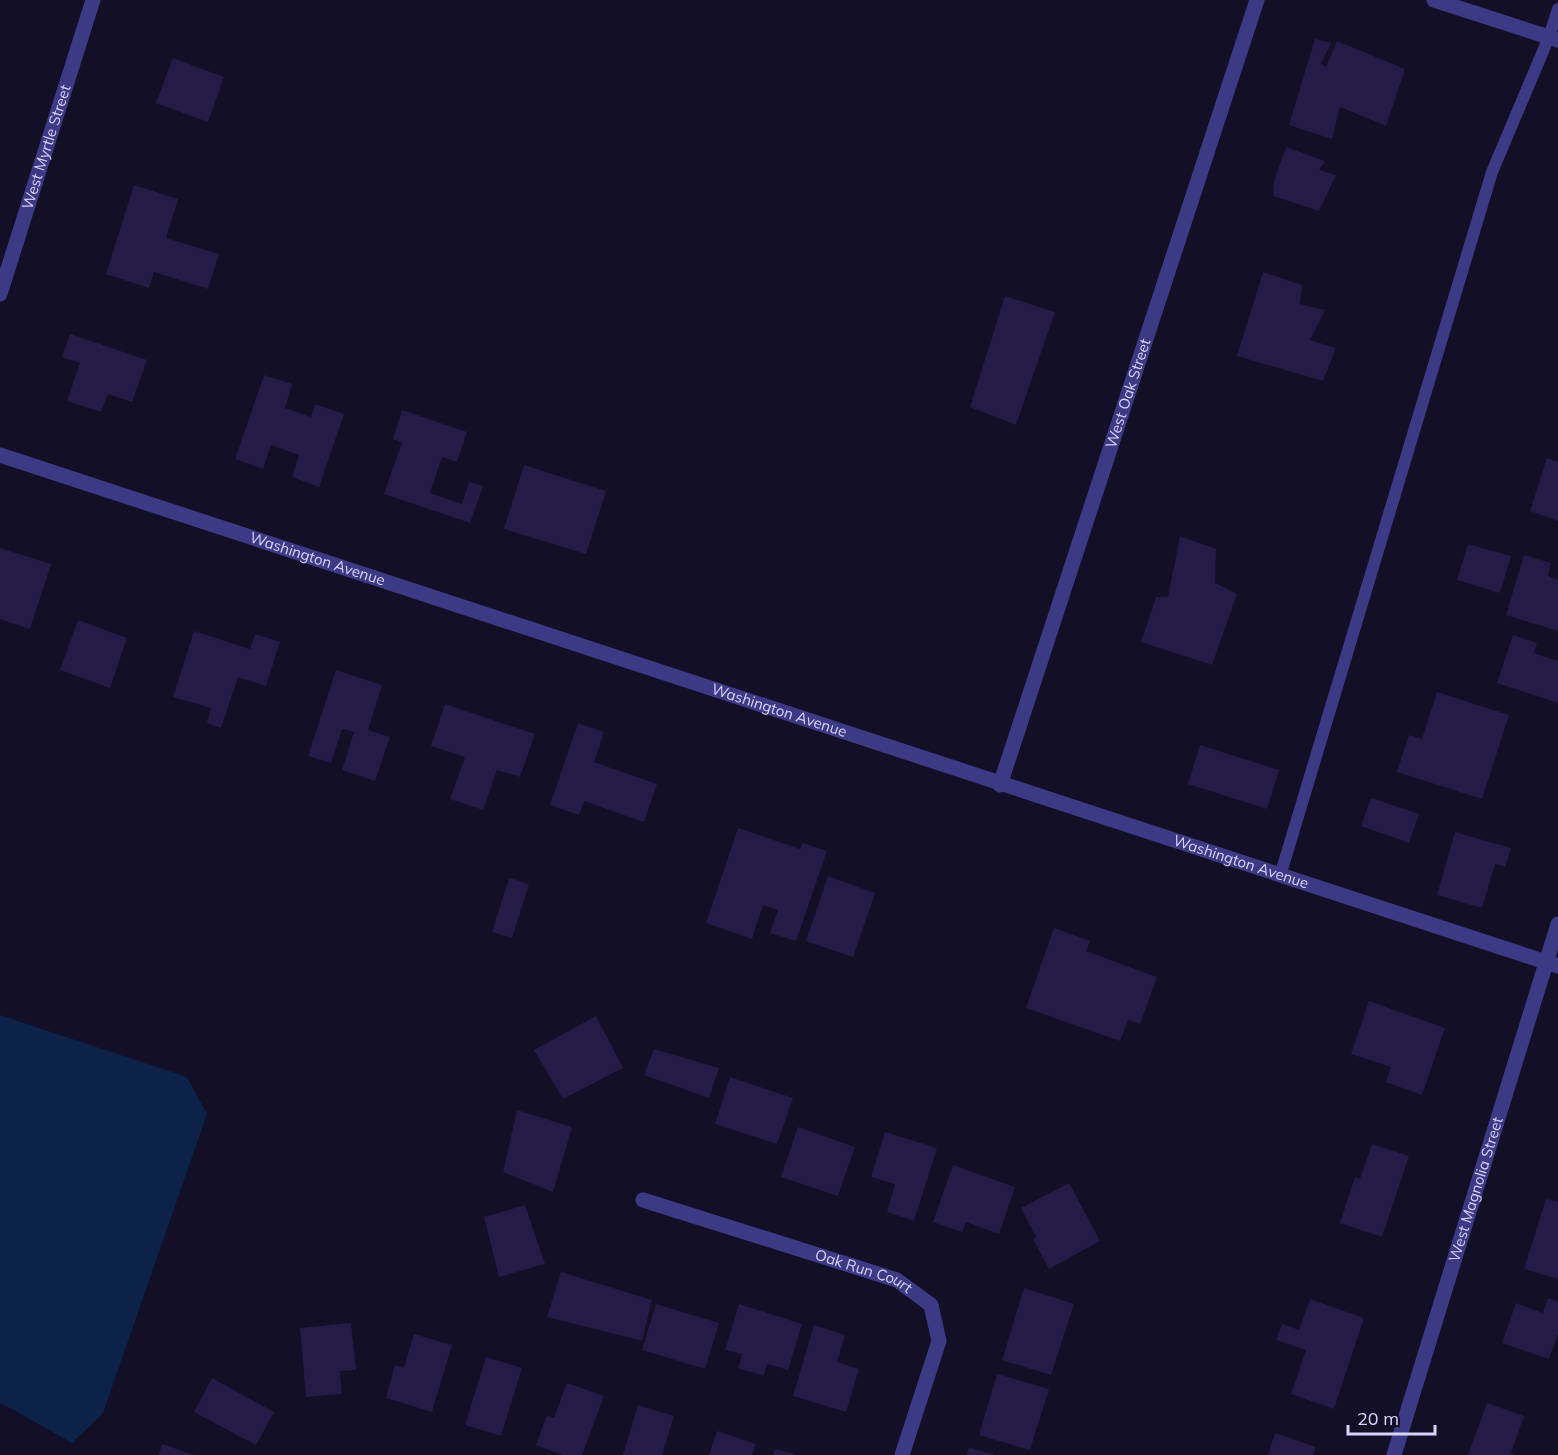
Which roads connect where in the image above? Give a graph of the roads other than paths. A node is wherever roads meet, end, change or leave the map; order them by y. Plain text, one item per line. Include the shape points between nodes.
1 (93, 0) edge
2 (1257, 0) edge
3 (1434, 0) edge
4 (1558, 9) edge
5 (1554, 38) edge
6 (0, 294) edge
7 (0, 455) edge
8 (1000, 785) junction
9 (1280, 876) junction
10 (1558, 924) edge
11 (1552, 964) edge
12 (643, 1200) dead end
13 (902, 1455) edge
14 (1394, 1455) edge

1 - 6 street, West Myrtle Street
2 - 8 street, West Oak Street
3 - 5 street
4 - 5 lane
5 - 9 lane via 1492,172
7 - 8 street, Washington Avenue
8 - 9 street, Washington Avenue
9 - 11 street, Washington Avenue
10 - 11 street, West Magnolia Street
11 - 14 street, West Magnolia Street
12 - 13 street, Oak Run Court via 897,1280 932,1305 939,1341

